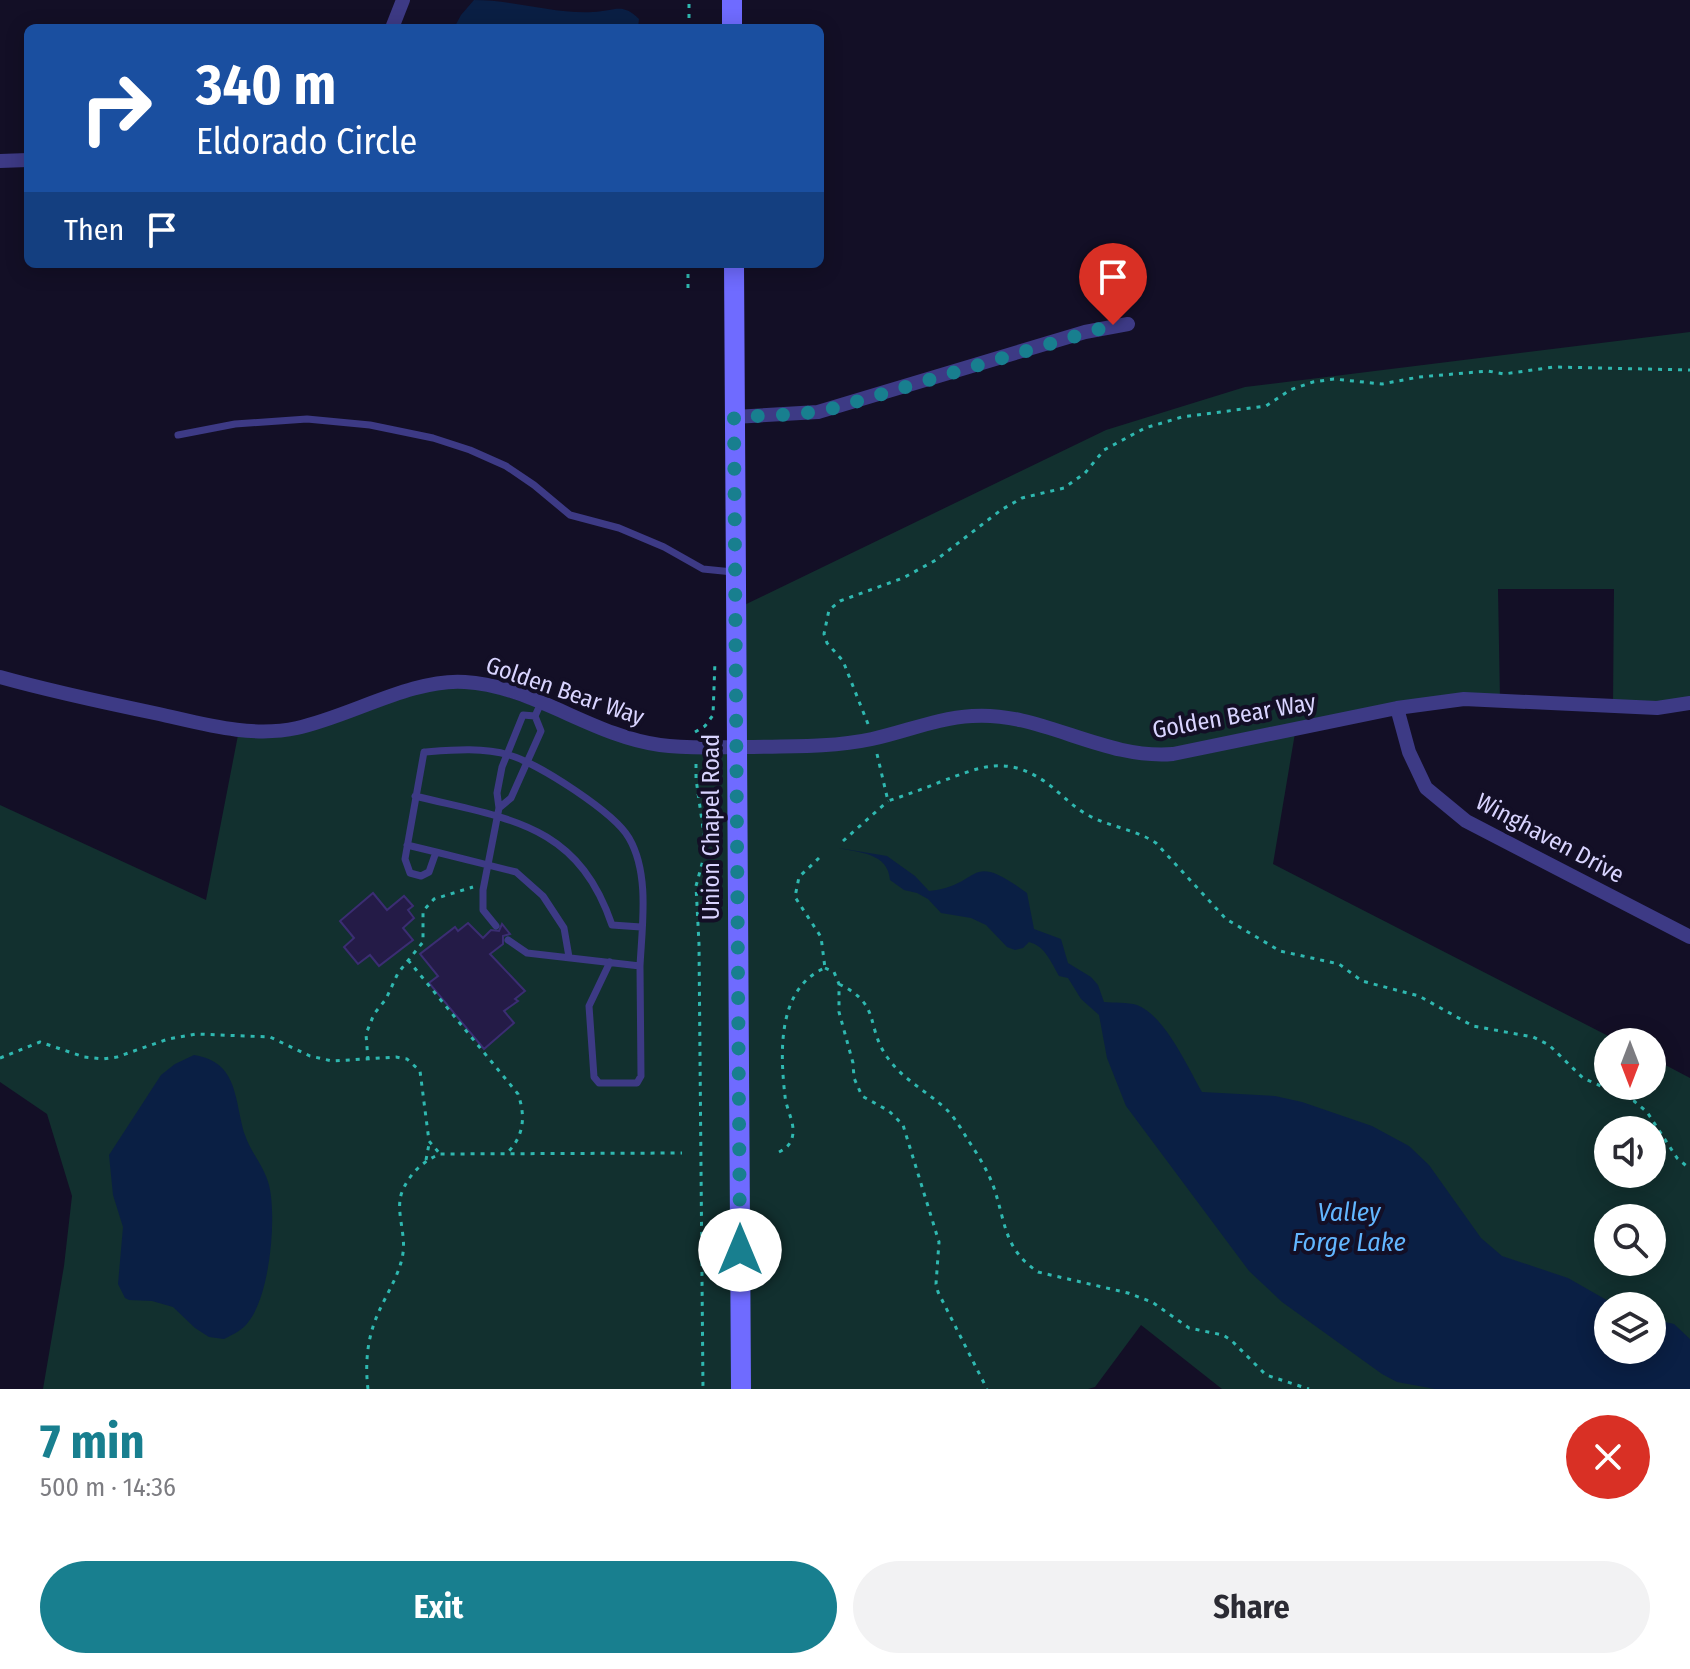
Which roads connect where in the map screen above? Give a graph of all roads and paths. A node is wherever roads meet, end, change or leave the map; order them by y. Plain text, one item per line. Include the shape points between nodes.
1 (403, 0) edge
2 (689, 0) edge
3 (732, 0) edge
4 (394, 24) edge
5 (689, 24) edge
6 (732, 24) edge
7 (24, 160) edge
8 (0, 161) edge
9 (688, 268) edge
10 (734, 268) edge
11 (688, 288) dead end
12 (1128, 324) dead end
13 (1690, 370) edge
14 (734, 417) junction
15 (178, 435) dead end
16 (736, 572) junction
17 (715, 661) dead end
18 (0, 677) edge
19 (1690, 703) edge
20 (1397, 708) junction
21 (538, 709) junction
22 (873, 739) junction
23 (695, 747) junction
24 (737, 747) junction
25 (507, 754) junction
26 (526, 761) junction
27 (415, 796) junction
28 (888, 801) junction
29 (498, 812) junction
30 (843, 841) dead end
31 (407, 845) junction
32 (436, 852) junction
33 (819, 858) dead end
34 (487, 863) junction
35 (476, 886) dead end
36 (496, 926) dead end
37 (641, 927) junction
38 (1690, 937) edge
39 (508, 940) dead end
40 (569, 957) junction
41 (408, 960) junction
42 (610, 962) junction
43 (640, 966) junction
44 (825, 968) junction
45 (839, 984) junction
46 (0, 1058) edge
47 (368, 1060) junction
48 (429, 1141) junction
49 (779, 1152) dead end
50 (682, 1153) dead end
51 (440, 1154) junction
52 (506, 1154) junction
53 (426, 1160) junction
54 (1690, 1169) edge
55 (368, 1389) edge
56 (703, 1389) edge
57 (741, 1389) edge
58 (987, 1389) edge
59 (1309, 1389) edge

1 - 4 street
2 - 5 path
3 - 6 main road
7 - 8 street
9 - 11 path
10 - 14 main road, Union Chapel Road
12 - 14 street via 1085,332 829,409
13 - 22 path via 1554,367 1382,384 1334,379 1290,390 1266,406 1182,417 1124,437 1064,488 1022,498 936,560 829,610 827,643 843,661
14 - 16 main road, Union Chapel Road
15 - 16 lane via 307,419 433,438 506,466 570,515 619,528 703,569
16 - 24 main road, Union Chapel Road
17 - 23 path via 713,715 695,730
18 - 21 street, Golden Bear Way via 256,732 299,728 442,682 489,685
19 - 20 street, Golden Bear Way via 1657,708 1464,699
20 - 22 street, Golden Bear Way via 1157,755 1029,723 973,715
20 - 38 street, Winghaven Drive via 1426,788 1466,821
21 - 23 street, Golden Bear Way via 629,739
21 - 25 lane via 523,715
21 - 26 lane via 541,731
22 - 24 street, Golden Bear Way
22 - 28 path
23 - 24 street, Golden Bear Way
23 - 56 path via 706,849 696,886
24 - 57 main road, Union Chapel Road
25 - 26 lane
25 - 27 lane via 424,752
25 - 29 lane
26 - 29 lane via 511,798
26 - 37 lane via 594,803 629,837 640,868
27 - 29 lane
27 - 31 lane
28 - 30 path
28 - 54 path via 990,765 1024,770 1075,808 1156,843 1226,919 1280,951 1339,964 1362,981 1419,996 1473,1026 1549,1045 1583,1078 1647,1112
29 - 34 lane
29 - 37 lane via 532,827 574,857 603,900 612,925
31 - 32 lane
31 - 32 lane via 410,873 421,876 429,872
32 - 34 lane
33 - 44 path via 799,877 795,897 821,937
34 - 36 lane via 483,910
34 - 40 lane via 516,872 543,896 564,928
35 - 41 path via 428,903 423,942
37 - 43 lane
39 - 40 lane via 527,953
40 - 42 lane
41 - 47 path via 366,1034
41 - 52 path via 518,1094 525,1119
42 - 43 lane
42 - 43 lane via 589,1006 594,1077 599,1083 637,1083 641,1076
44 - 45 path via 834,972
44 - 49 path via 803,983 785,1018 785,1098 793,1136
45 - 58 path via 839,1012 854,1078 862,1096 903,1125 939,1242 938,1292
45 - 59 path via 871,1010 879,1042 901,1074 956,1121 993,1184 1005,1232 1027,1265 1152,1302 1189,1328 1231,1340 1266,1375
46 - 47 path via 40,1042 103,1059 196,1034 270,1037 310,1056
47 - 48 path via 407,1059 420,1071
48 - 51 path
48 - 53 path
50 - 52 path
51 - 52 path
51 - 53 path
53 - 55 path via 400,1196 402,1259 369,1341

